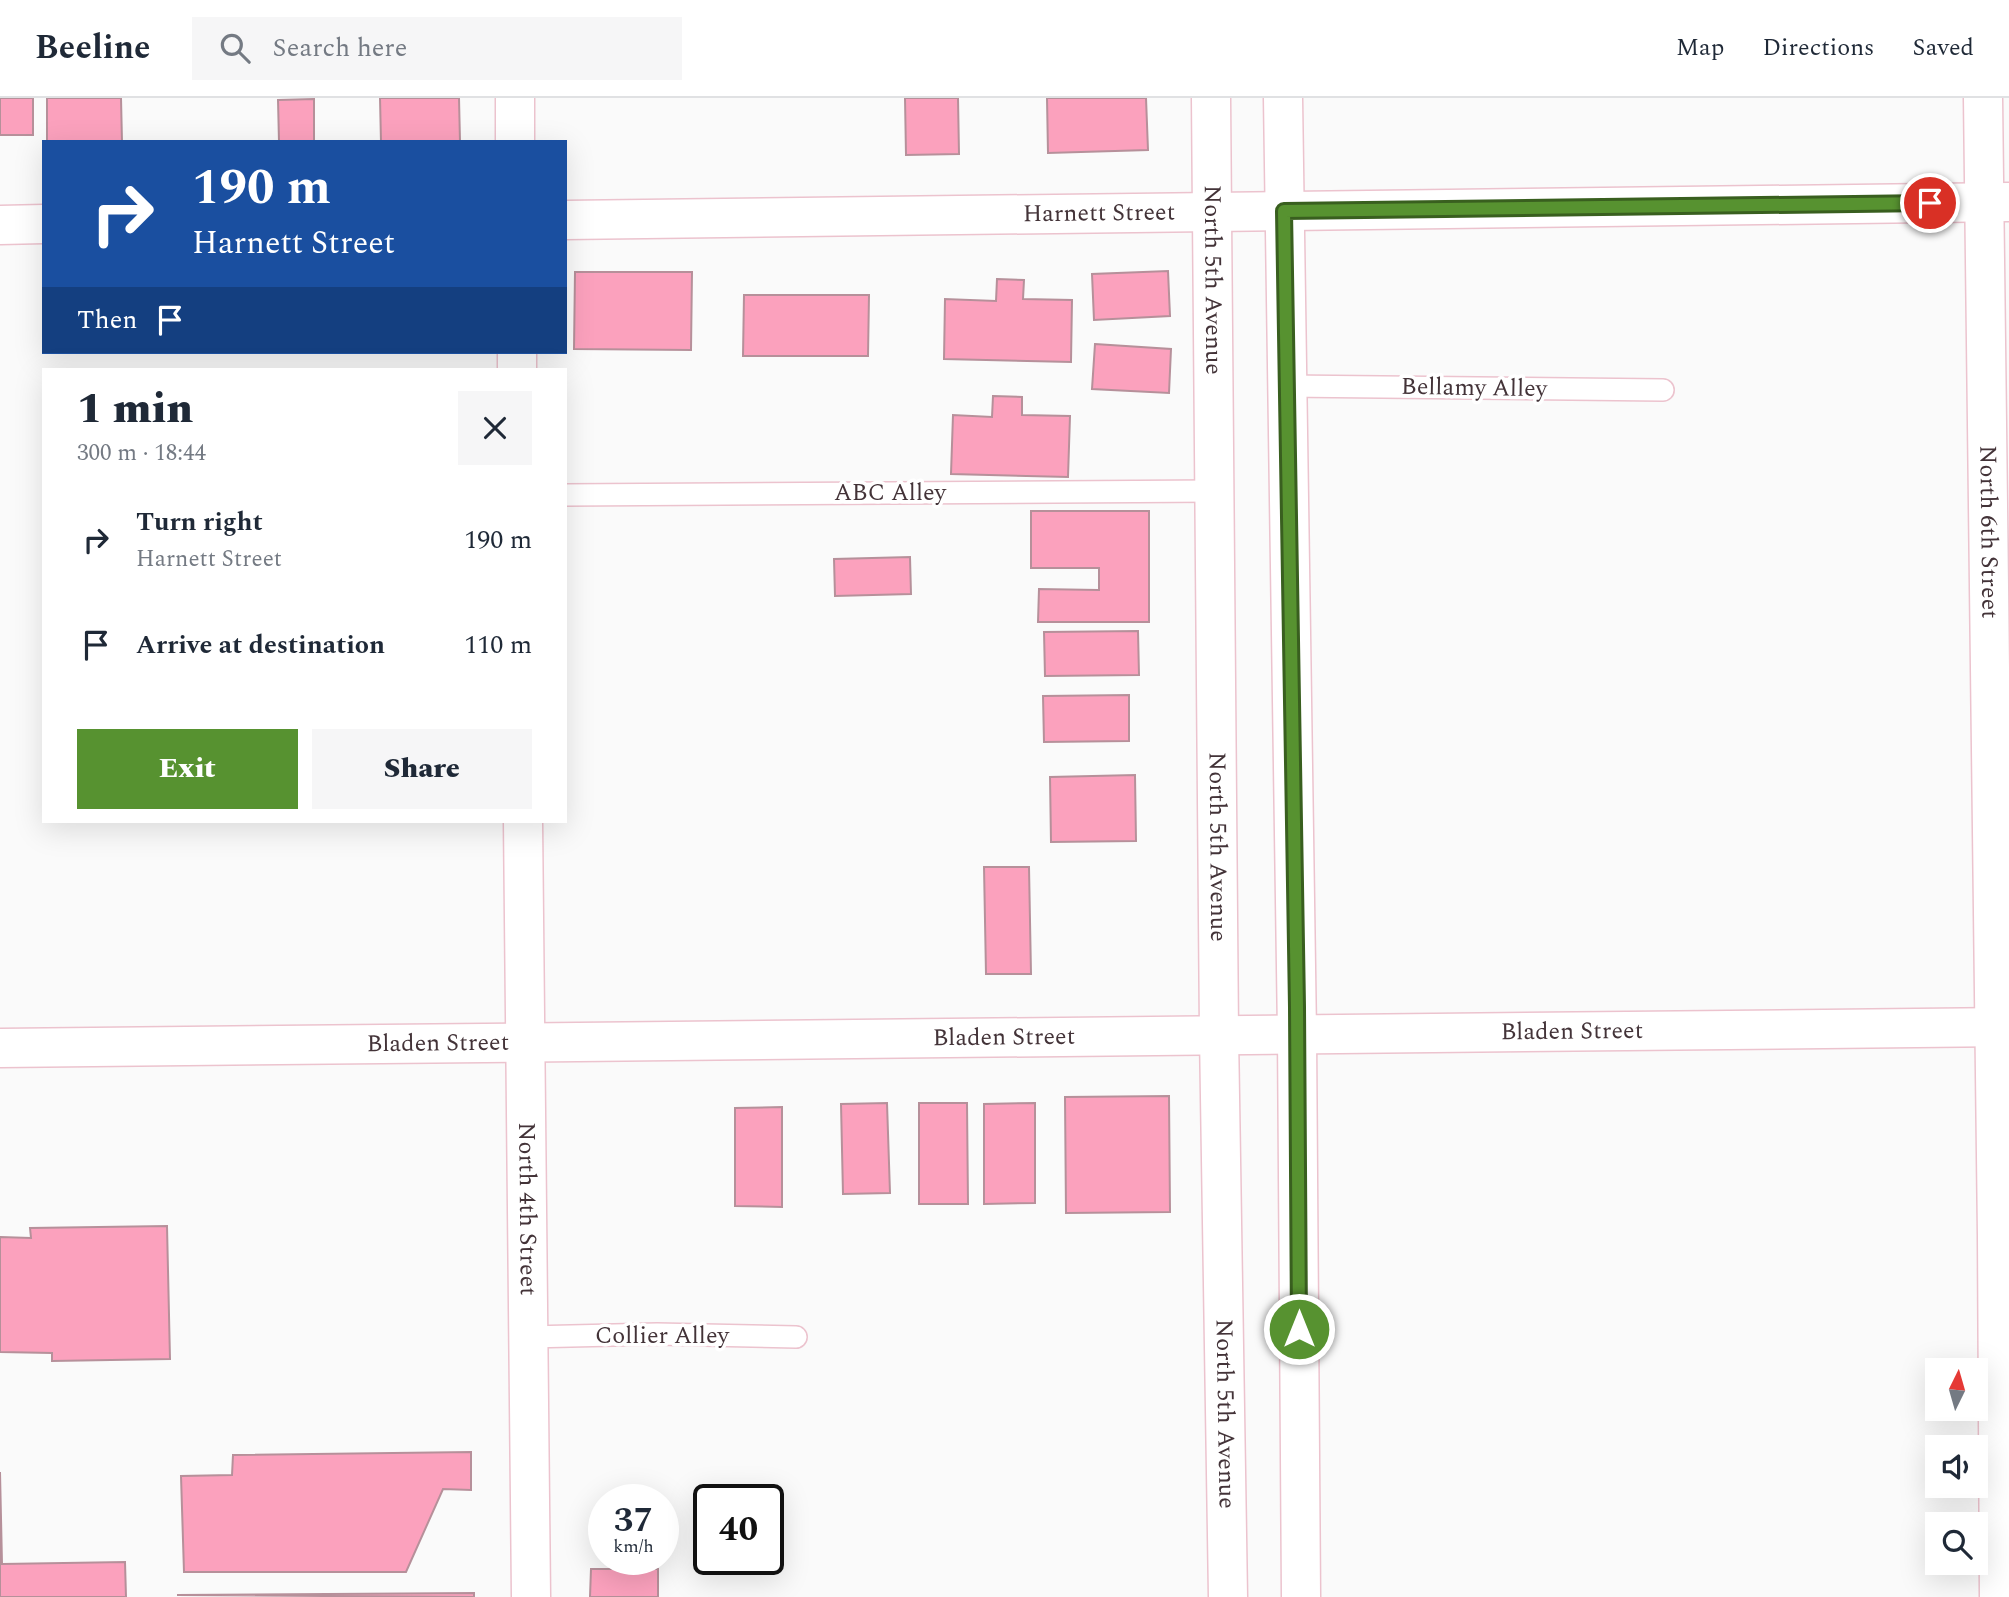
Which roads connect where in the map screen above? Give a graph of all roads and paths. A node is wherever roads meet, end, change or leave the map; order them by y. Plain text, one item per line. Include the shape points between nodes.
1 (515, 98) edge
2 (1212, 98) edge
3 (1283, 98) edge
4 (1983, 98) edge
5 (515, 140) edge
6 (1996, 202) edge
7 (1213, 211) junction
8 (1284, 211) junction
9 (567, 220) edge
10 (42, 224) edge
11 (0, 225) edge
12 (1286, 386) junction
13 (1663, 390) dead end
14 (1215, 491) junction
15 (567, 495) edge
16 (523, 823) edge
17 (2001, 1028) edge
18 (1219, 1034) junction
19 (1297, 1034) junction
20 (525, 1043) junction
21 (0, 1048) edge
22 (528, 1337) junction
23 (796, 1337) dead end
24 (531, 1597) edge
25 (1228, 1597) edge
26 (1301, 1597) edge
27 (1999, 1597) edge

1 - 5 street
2 - 7 street, North 5th Avenue
3 - 8 street
4 - 6 street, North 6th Street
6 - 8 street, Harnett Street
6 - 17 street, North 6th Street
7 - 8 street, Harnett Street
7 - 9 street, Harnett Street
7 - 14 street, North 5th Avenue
8 - 12 street
10 - 11 street
12 - 13 lane, Bellamy Alley
12 - 19 street
14 - 15 lane, ABC Alley
14 - 18 street, North 5th Avenue
16 - 20 street, North 4th Street
17 - 19 street, Bladen Street
17 - 27 street, North 6th Street
18 - 19 street, Bladen Street
18 - 20 street, Bladen Street
18 - 25 street, North 5th Avenue
19 - 26 street
20 - 21 street, Bladen Street
20 - 22 street, North 4th Street
22 - 23 lane, Collier Alley
22 - 24 street, North 4th Street

